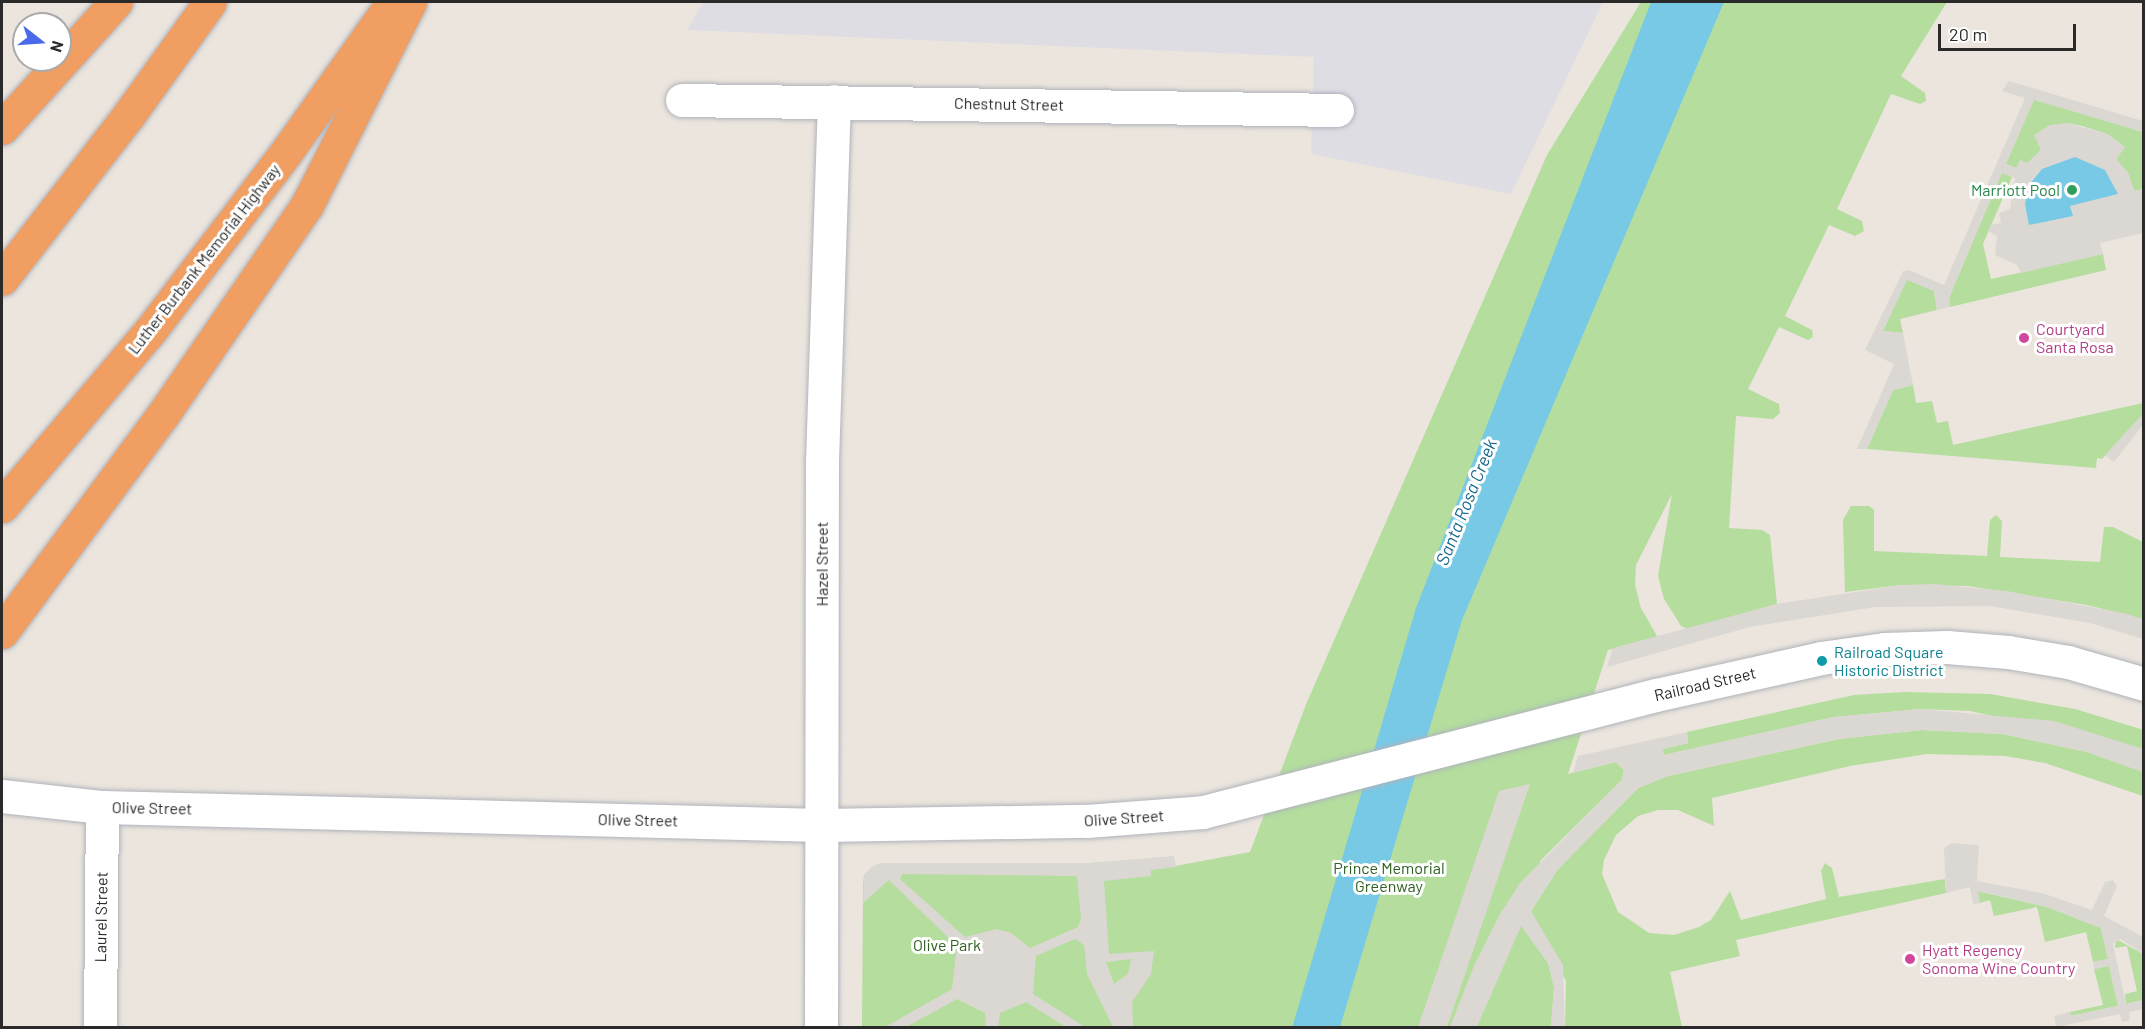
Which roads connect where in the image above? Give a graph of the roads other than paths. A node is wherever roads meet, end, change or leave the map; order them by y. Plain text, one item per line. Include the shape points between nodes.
1 (116, 2) edge
2 (210, 2) edge
3 (393, 2) edge
4 (410, 2) edge
5 (681, 100) dead end
6 (834, 101) junction
7 (1337, 110) dead end
8 (2, 128) edge
9 (2, 279) edge
10 (2, 506) edge
11 (2, 631) edge
12 (2144, 684) edge
13 (1273, 792) joint
14 (2, 796) edge
15 (102, 807) junction
16 (822, 825) junction
17 (100, 1028) edge
18 (821, 1028) edge

1 - 8 highway
2 - 9 highway
3 - 10 highway, Luther Burbank Memorial Highway via 287,151 157,322
4 - 11 highway via 307,205 162,416
5 - 6 street, Chestnut Street
6 - 7 street, Chestnut Street
6 - 16 street, Hazel Street via 822,461
12 - 13 street, Railroad Street via 2068,662 2008,652 1947,647 1884,649 1810,660
13 - 16 street, Olive Street via 1203,812 1087,821
14 - 15 street, Olive Street
15 - 16 street, Olive Street
15 - 17 street, Laurel Street
16 - 18 street, Hazel Street

